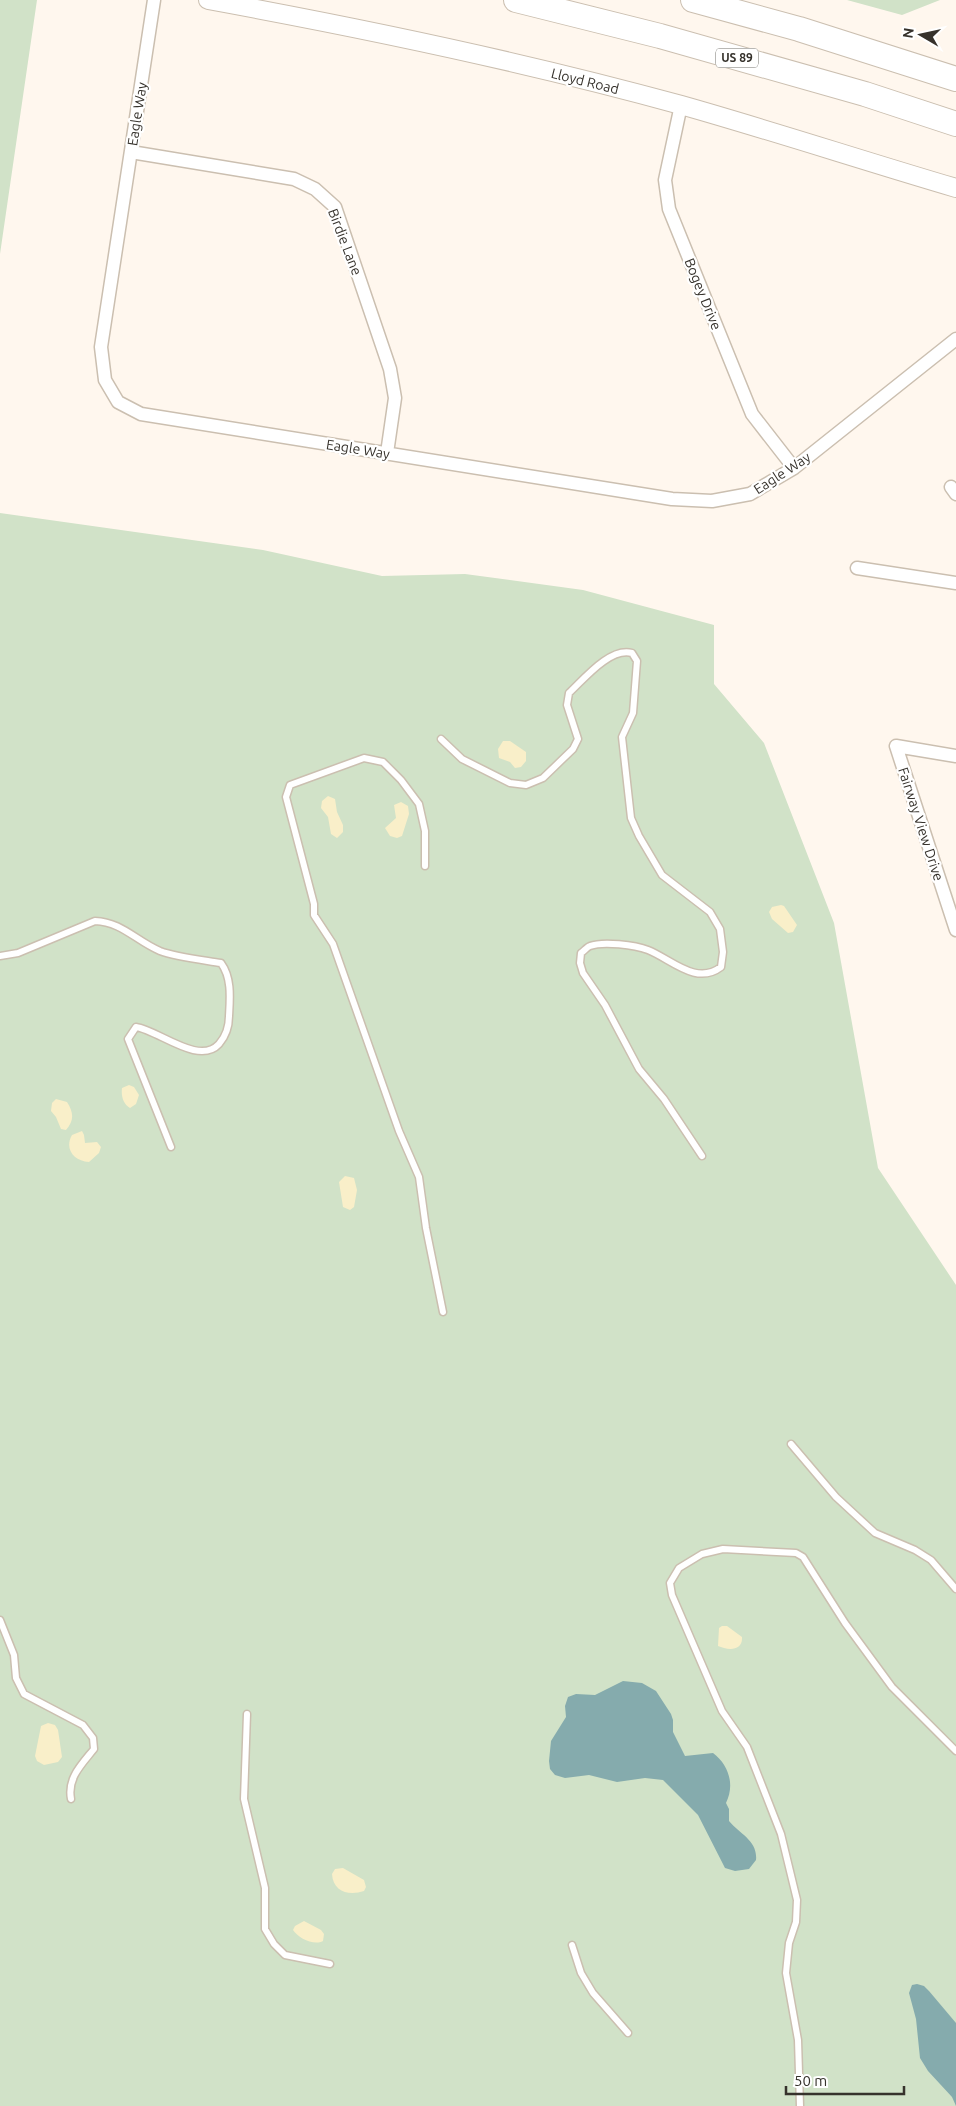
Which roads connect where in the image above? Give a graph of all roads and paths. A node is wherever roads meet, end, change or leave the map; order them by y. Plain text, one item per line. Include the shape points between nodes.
1 (154, 0) edge
2 (208, 0) edge
3 (516, 0) edge
4 (693, 0) edge
5 (956, 79) edge
6 (681, 105) junction
7 (956, 124) edge
8 (131, 152) junction
9 (956, 188) edge
10 (956, 339) edge
11 (387, 453) junction
12 (794, 468) junction
13 (857, 568) dead end
14 (956, 583) edge
15 (442, 739) dead end
16 (956, 756) edge
17 (424, 866) dead end
18 (956, 930) edge
19 (0, 956) edge
20 (171, 1147) dead end
21 (702, 1156) dead end
22 (443, 1312) dead end
23 (791, 1444) dead end
24 (956, 1589) edge
25 (0, 1620) edge
26 (247, 1714) dead end
27 (956, 1751) edge
28 (71, 1799) dead end
29 (572, 1945) dead end
30 (330, 1964) dead end
31 (628, 2033) dead end
32 (800, 2106) edge

1 - 8 street, Eagle Way
2 - 6 street, Lloyd Road via 470,52
3 - 7 highway, US 89 via 678,41 865,94
4 - 5 highway via 799,29
6 - 9 street, Lloyd Road
6 - 12 street, Bogey Drive via 664,180 669,210 752,414
8 - 11 street, Birdie Lane via 294,179 315,189 335,208 390,369 395,398
8 - 11 street, Eagle Way via 101,347 104,380 118,402 141,414
10 - 12 street, Eagle Way
11 - 12 street, Eagle Way via 672,499 712,501 750,494
13 - 14 street
15 - 21 lane via 462,759 510,783 526,785 542,778 573,749 578,739 567,706 569,693 611,656 624,651 632,653 637,661 633,714 622,737 631,818 662,875 710,912 720,929 721,967 713,973 698,975 648,950 612,944 590,946 581,953 580,963 639,1069 664,1099
16 - 18 street, Fairway View Drive via 896,746
17 - 22 lane via 425,832 419,804 383,762 364,758 290,785 286,797 314,904 314,915 333,944 399,1131 419,1177
19 - 20 lane via 18,953 94,921 106,921 160,951 221,963 227,972 229,1020 225,1037 216,1047 208,1051 182,1047 155,1032 136,1027 128,1039
23 - 24 lane via 836,1497 874,1533 932,1560
25 - 28 lane via 14,1655 16,1678 24,1694 83,1725 93,1738 94,1748 73,1777 69,1789
26 - 30 lane via 244,1799 265,1888 265,1929 285,1955
27 - 32 lane via 892,1687 845,1623 803,1557 796,1553 723,1549 702,1554 679,1568 670,1582 672,1595 722,1711 747,1747 781,1834 796,1900 796,1922 789,1943 786,1973 798,2040
29 - 31 lane via 581,1972 593,1993

